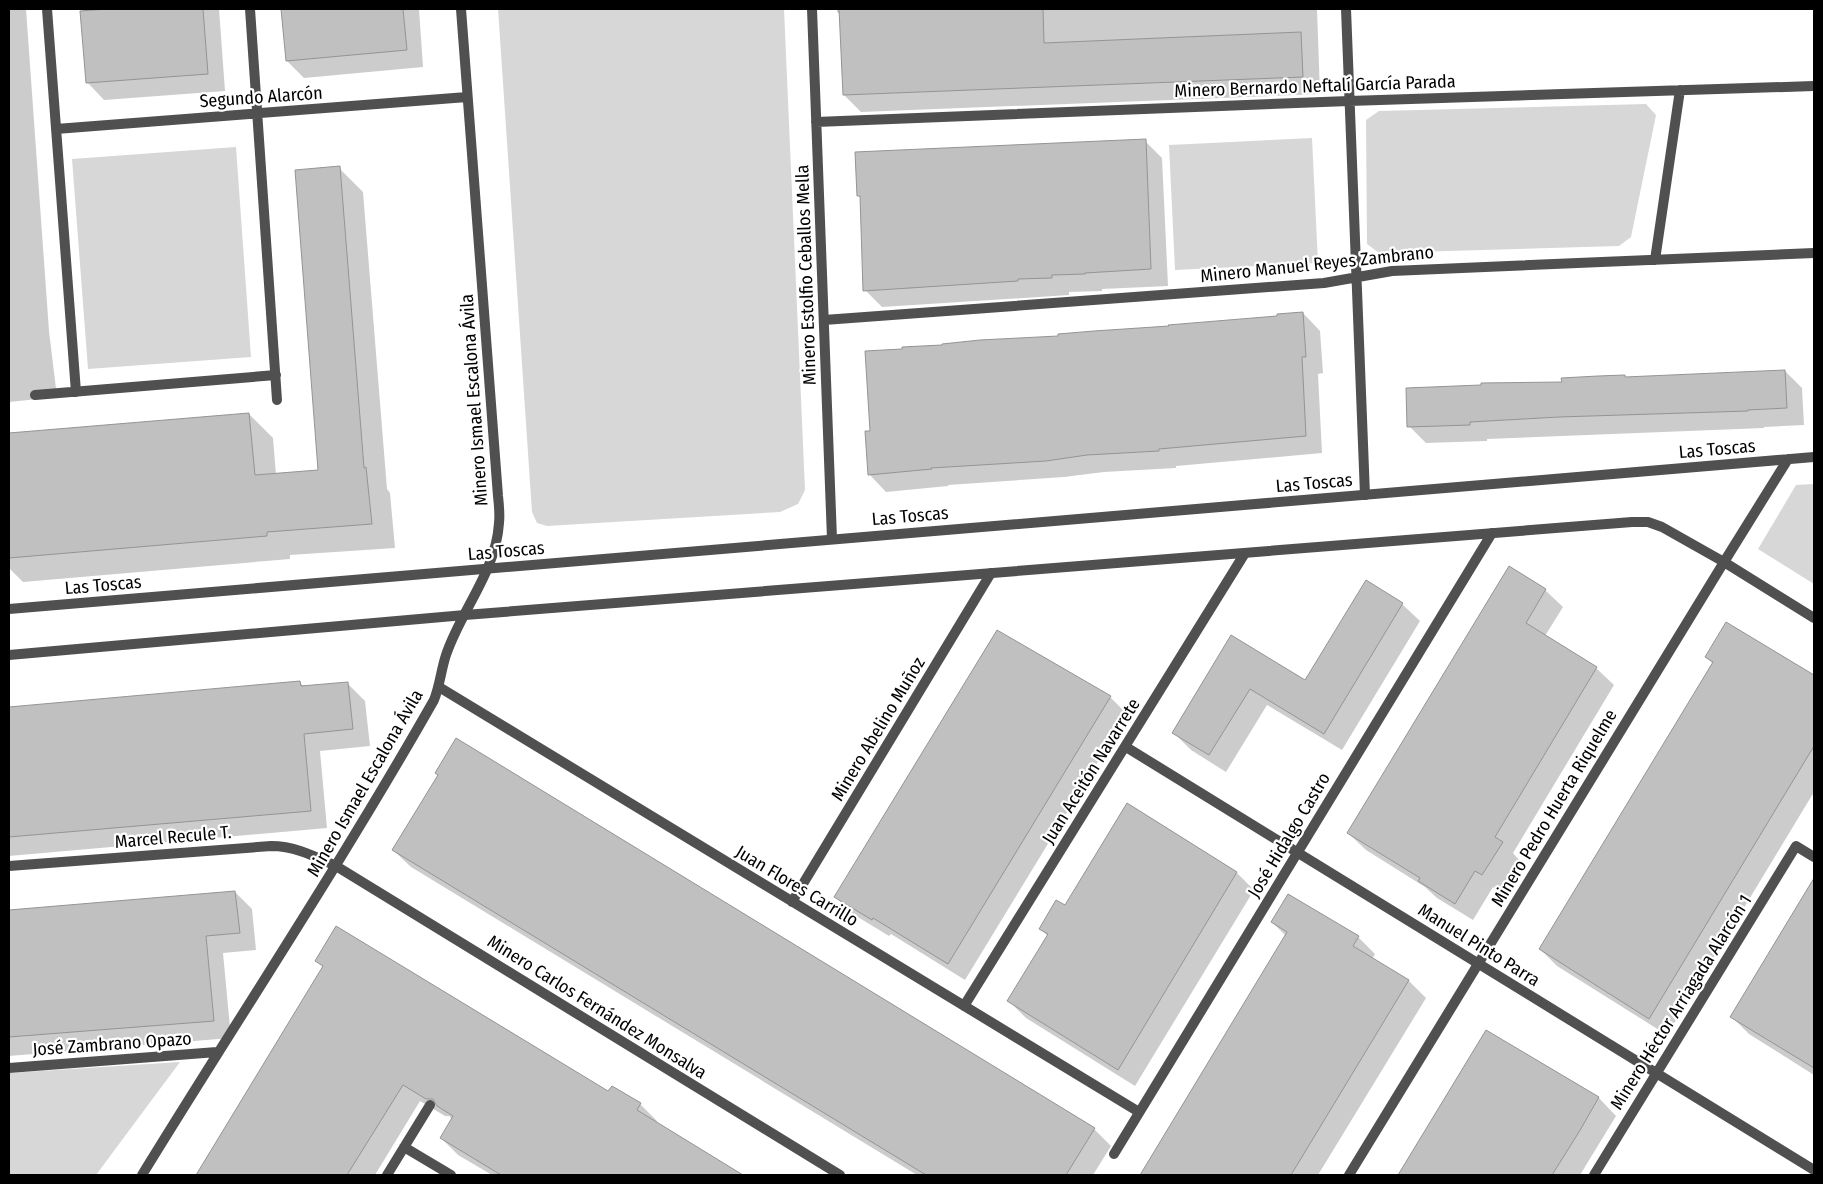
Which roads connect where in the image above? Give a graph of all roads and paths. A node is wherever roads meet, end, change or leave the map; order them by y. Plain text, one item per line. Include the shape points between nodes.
1 (47, 9) edge
2 (250, 9) edge
3 (461, 9) edge
4 (812, 9) edge
5 (1346, 9) edge
6 (1814, 86) edge
7 (1680, 90) junction
8 (468, 96) junction
9 (1349, 101) junction
10 (257, 113) junction
11 (816, 122) junction
12 (56, 129) junction
13 (1814, 253) edge
14 (1654, 260) junction
15 (1357, 277) junction
16 (824, 320) junction
17 (276, 375) junction
18 (76, 392) junction
19 (36, 395) dead end
20 (277, 400) dead end
21 (1814, 457) edge
22 (1788, 459) junction
23 (1365, 494) junction
24 (1492, 533) junction
25 (832, 539) junction
26 (1246, 553) junction
27 (1724, 562) junction
28 (488, 569) junction
29 (990, 573) junction
30 (9, 609) edge
31 (465, 616) junction
32 (1814, 618) edge
33 (9, 655) edge
34 (439, 687) junction
35 (1126, 747) junction
36 (1298, 853) junction
37 (1814, 857) edge
38 (9, 866) edge
39 (336, 866) junction
40 (792, 902) junction
41 (1478, 964) junction
42 (964, 1006) junction
43 (217, 1052) junction
44 (9, 1068) edge
45 (1656, 1074) junction
46 (430, 1105) dead end
47 (1139, 1112) junction
48 (404, 1147) junction
49 (1114, 1154) dead end
50 (1814, 1170) edge
51 (142, 1175) edge
52 (387, 1175) edge
53 (451, 1175) edge
54 (840, 1175) edge
55 (1349, 1175) edge
56 (1594, 1175) edge

1 - 12 street
2 - 10 street
3 - 8 street, Minero Ismael Escalona Ávila
4 - 11 street, Minero Estolfio Ceballos Mella
5 - 9 street
6 - 7 street, Minero Bernardo Neftalí García Parada
7 - 9 street, Minero Bernardo Neftalí García Parada
7 - 14 street
8 - 10 street, Segundo Alarcón
8 - 28 street, Minero Ismael Escalona Ávila via 500,523
9 - 11 street, Minero Bernardo Neftalí García Parada
9 - 15 street
10 - 12 street, Segundo Alarcón
10 - 17 street
11 - 16 street, Minero Estolfio Ceballos Mella
12 - 18 street
13 - 14 street, Minero Manuel Reyes Zambrano
14 - 15 street, Minero Manuel Reyes Zambrano via 1392,271
15 - 16 street, Minero Manuel Reyes Zambrano via 1324,283
15 - 23 street
16 - 25 street, Minero Estolfio Ceballos Mella
17 - 18 street
17 - 20 street
18 - 19 street
21 - 22 street, Las Toscas
22 - 23 street, Las Toscas
22 - 27 street, Minero Pedro Huerta Riquelme
23 - 25 street, Las Toscas
24 - 26 street
24 - 27 street via 1648,522
24 - 36 street, José Hidalgo Castro
25 - 28 street, Las Toscas
26 - 29 street
26 - 35 street, Juan Aceitón Navarrete
27 - 32 street
27 - 41 street, Minero Pedro Huerta Riquelme
28 - 30 street, Las Toscas
28 - 31 street, Minero Ismael Escalona Ávila
29 - 31 street
29 - 40 street, Minero Abelino Muñoz
31 - 33 street
31 - 34 street, Minero Ismael Escalona Ávila via 446,655
34 - 39 street, Minero Ismael Escalona Ávila
34 - 40 street, Juan Flores Carrillo
35 - 36 street, Manuel Pinto Parra
35 - 42 street, Juan Aceitón Navarrete
36 - 41 street, Manuel Pinto Parra
36 - 47 street, José Hidalgo Castro
37 - 45 street, Minero Héctor Arriagada Alarcón 1 via 1796,846
38 - 39 street, Marcel Recule T. via 285,846
39 - 43 street, Minero Ismael Escalona Ávila
39 - 54 street, Minero Carlos Fernández Monsalva
40 - 42 street, Juan Flores Carrillo
41 - 45 street, Manuel Pinto Parra
41 - 55 street, Minero Pedro Huerta Riquelme
42 - 47 street, Juan Flores Carrillo
43 - 44 street, José Zambrano Opazo
43 - 51 street, Minero Ismael Escalona Ávila
45 - 50 street, Manuel Pinto Parra
45 - 56 street, Minero Héctor Arriagada Alarcón 1
46 - 48 street
47 - 49 street, José Hidalgo Castro
48 - 52 street
48 - 53 street

